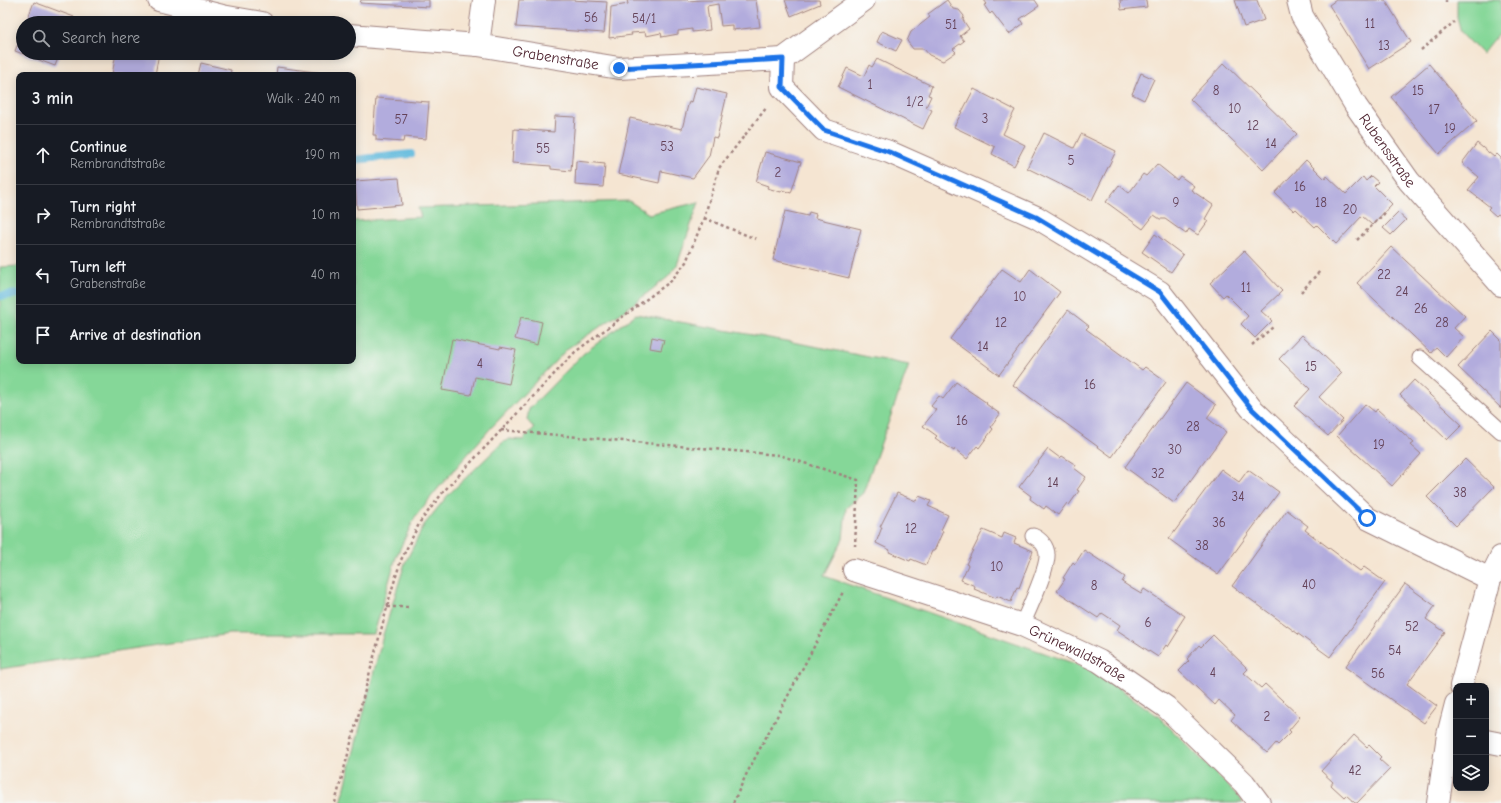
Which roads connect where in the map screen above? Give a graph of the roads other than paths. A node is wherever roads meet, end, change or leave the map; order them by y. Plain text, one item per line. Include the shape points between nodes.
1 (159, 0) edge
2 (484, 0) edge
3 (864, 0) edge
4 (1298, 0) edge
5 (222, 16) edge
6 (356, 36) edge
7 (478, 45) junction
8 (783, 59) junction
9 (1501, 285) edge
10 (1420, 358) dead end
11 (1501, 431) edge
12 (1033, 536) dead end
13 (1501, 556) edge
14 (854, 570) road end
15 (1490, 579) junction
16 (1022, 625) junction
17 (1462, 683) edge
18 (1454, 719) edge
19 (1452, 736) edge
20 (1489, 742) edge
21 (1501, 744) edge
22 (1259, 803) edge
23 (1438, 803) edge

1 - 5 street
2 - 7 street
3 - 8 street
4 - 9 street, Rubensstraße via 1302,16 1356,106 1409,181
6 - 7 street, Grabenstraße
7 - 8 street, Grabenstraße via 619,68
8 - 15 street via 782,87 824,130 889,152 1036,217 1160,292 1251,408 1367,518
10 - 11 lane
12 - 16 lane via 1039,539 1048,555
13 - 15 street
14 - 16 street, Grünewaldstraße
15 - 17 street
16 - 22 street, Grünewaldstraße via 1099,661 1166,707 1244,783
18 - 19 street
19 - 23 street
20 - 21 street

